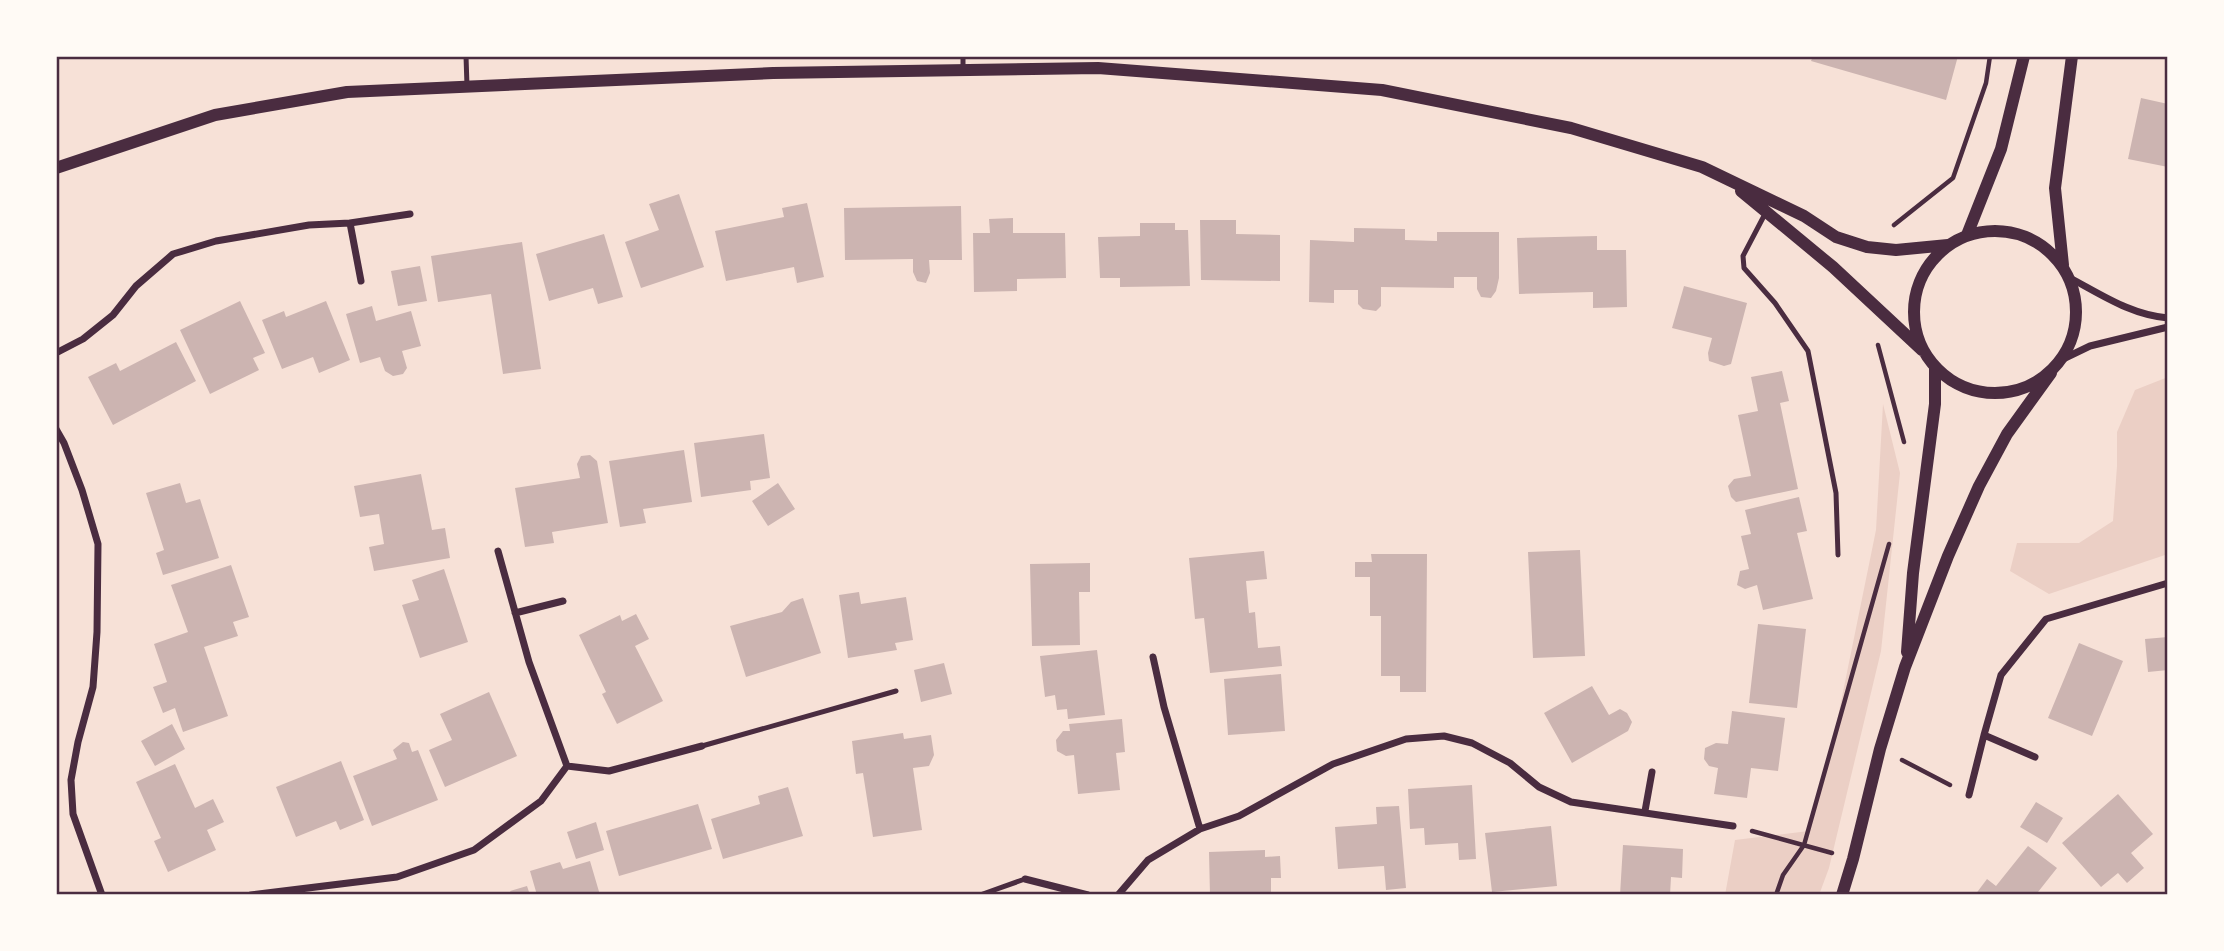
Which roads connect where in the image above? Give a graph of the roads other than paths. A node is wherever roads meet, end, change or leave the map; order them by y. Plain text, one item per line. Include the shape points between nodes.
1 (466, 56) edge
2 (962, 56) edge
3 (2024, 56) edge
4 (2072, 56) edge
5 (963, 70) junction
6 (467, 86) junction
7 (56, 168) edge
8 (1723, 176) junction
9 (1766, 212) junction
10 (410, 214) dead end
11 (350, 223) junction
12 (1967, 235) junction
13 (1948, 244) junction
14 (2063, 265) junction
15 (2070, 278) junction
16 (361, 281) dead end
17 (2168, 318) edge
18 (2168, 327) edge
19 (56, 353) edge
20 (1924, 353) junction
21 (2061, 360) junction
22 (1935, 367) junction
23 (2051, 373) junction
24 (56, 429) edge
25 (498, 551) dead end
26 (1838, 555) dead end
27 (2168, 583) edge
28 (563, 601) dead end
29 (515, 613) junction
30 (1153, 657) dead end
31 (1905, 667) junction
32 (897, 691) dead end
33 (1984, 735) junction
34 (702, 746) joint
35 (2035, 757) dead end
36 (567, 766) junction
37 (1652, 772) dead end
38 (1969, 795) road end
39 (1645, 811) junction
40 (1733, 826) road end
41 (1200, 829) junction
42 (1025, 879) joint
43 (102, 895) edge
44 (251, 895) edge
45 (980, 895) edge
46 (1088, 895) edge
47 (1118, 895) edge
48 (1842, 895) edge

1 - 6 lane
2 - 5 lane
3 - 12 street via 2000,149
4 - 14 street via 2055,188
5 - 6 street
5 - 8 street via 1098,68 1382,90 1571,128
6 - 7 street via 347,92 215,115
8 - 9 street
8 - 13 street via 1836,237 1867,247 1896,250
9 - 20 street via 1833,267
9 - 26 lane via 1743,256 1744,268 1808,351 1836,493
10 - 11 street
11 - 16 street
11 - 19 street via 216,241 173,254 136,286 113,316
12 - 13 street
12 - 14 street via 1989,230 2025,235 2046,247
13 - 20 street via 1920,280 1913,308
14 - 15 street
15 - 17 street via 2123,307
15 - 21 street via 2077,324
18 - 21 street via 2090,346
20 - 22 street
21 - 23 street
22 - 23 street via 1962,387 1991,394 2025,388
22 - 31 street via 1935,404
23 - 31 street via 2007,434 1979,486
24 - 43 street via 98,544 93,687 71,780 73,814
25 - 29 street
27 - 33 street via 2046,619 2001,676
28 - 29 street
29 - 36 street
30 - 41 street
31 - 48 street
32 - 34 lane
33 - 35 street
33 - 38 street
34 - 36 street via 609,771
36 - 44 street via 541,801 474,850 397,877
37 - 39 street
39 - 40 street
39 - 41 street via 1571,802 1539,788 1510,762 1472,743 1444,736 1406,739 1333,764 1239,816
41 - 47 street via 1148,860
42 - 45 lane
42 - 46 street

